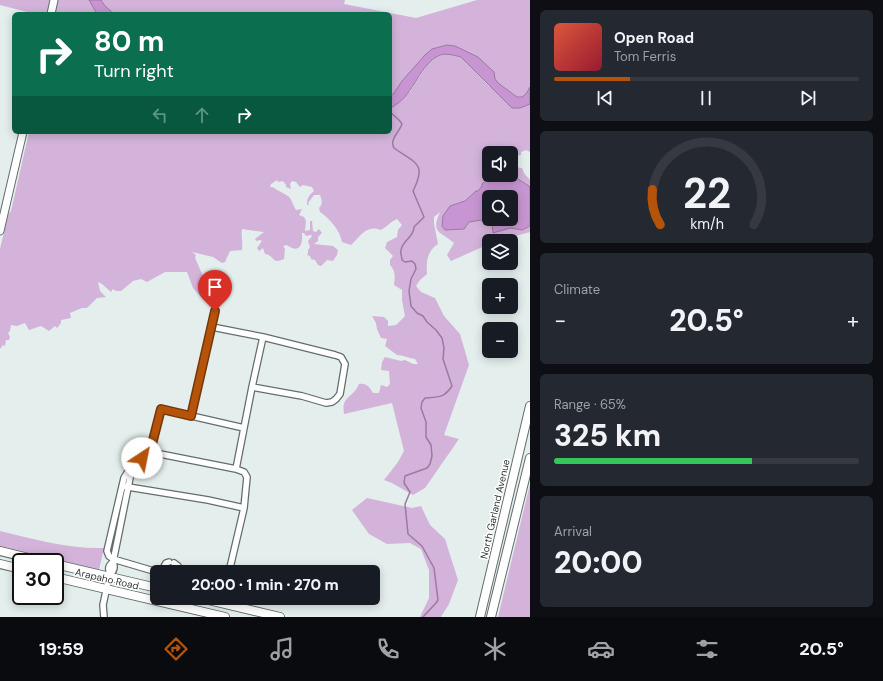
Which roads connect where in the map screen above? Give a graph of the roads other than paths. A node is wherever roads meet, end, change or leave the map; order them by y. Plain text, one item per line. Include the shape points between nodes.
1 (54, 0) edge
2 (51, 12) edge
3 (23, 134) edge
4 (0, 231) edge
5 (215, 311) dead end
6 (212, 327) junction
7 (263, 337) junction
8 (252, 387) junction
9 (530, 406) edge
10 (191, 416) junction
11 (244, 428) junction
12 (150, 452) junction
13 (530, 458) edge
14 (236, 469) junction
15 (125, 487) junction
16 (244, 508) junction
17 (0, 551) edge
18 (12, 554) edge
19 (0, 564) edge
20 (165, 565) edge
21 (176, 565) edge
22 (231, 565) edge
23 (64, 566) edge
24 (12, 567) edge
25 (150, 570) edge
26 (109, 577) junction
27 (64, 579) edge
28 (150, 586) edge
29 (106, 589) junction
30 (235, 605) edge
31 (104, 617) edge
32 (225, 617) edge
33 (280, 617) edge
34 (480, 617) edge
35 (491, 617) edge

1 - 2 street
3 - 4 street
5 - 6 street
6 - 7 street
6 - 10 street
7 - 8 street
7 - 8 street via 342,357 345,364 340,394 332,402 326,403
8 - 11 street
9 - 34 main road, North Garland Avenue
10 - 11 street
10 - 12 street via 161,409
11 - 14 street
12 - 14 street
12 - 15 street via 132,468
13 - 35 main road
14 - 16 street via 244,472 247,477
15 - 16 street
15 - 25 street via 113,561
16 - 22 street
17 - 18 main road
19 - 24 main road
20 - 21 street via 172,562
23 - 26 main road, Arapaho Road
26 - 28 main road, Arapaho Road
26 - 29 street
27 - 29 main road, Arapaho Road
29 - 31 street
29 - 32 main road, Arapaho Road
30 - 33 main road

